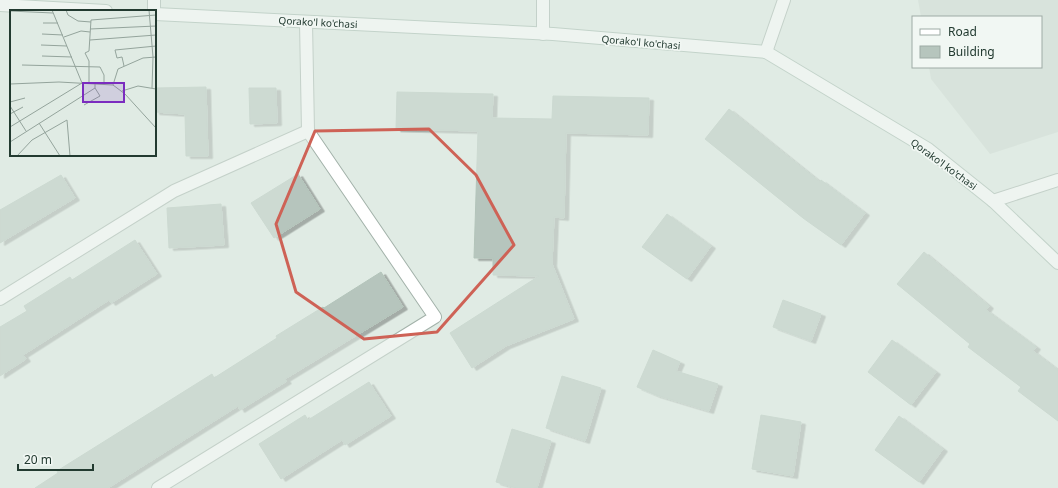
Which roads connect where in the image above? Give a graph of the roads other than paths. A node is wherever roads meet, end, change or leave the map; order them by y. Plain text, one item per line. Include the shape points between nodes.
1 (543, 0) edge
2 (784, 0) edge
3 (0, 5) edge
4 (88, 10) edge
5 (156, 12) edge
6 (306, 22) junction
7 (543, 34) junction
8 (766, 52) junction
9 (308, 131) junction
10 (1058, 180) edge
11 (994, 201) junction
12 (1058, 263) edge
13 (0, 299) edge
14 (158, 488) edge

1 - 7 street
2 - 8 street
3 - 4 street
5 - 6 street, Qorako'l ko'chasi
6 - 7 street, Qorako'l ko'chasi
6 - 9 street
7 - 8 street, Qorako'l ko'chasi
8 - 11 street, Qorako'l ko'chasi via 928,149
9 - 13 street via 174,191
9 - 14 street via 435,317
10 - 11 street
11 - 12 street, Qorako'l ko'chasi

